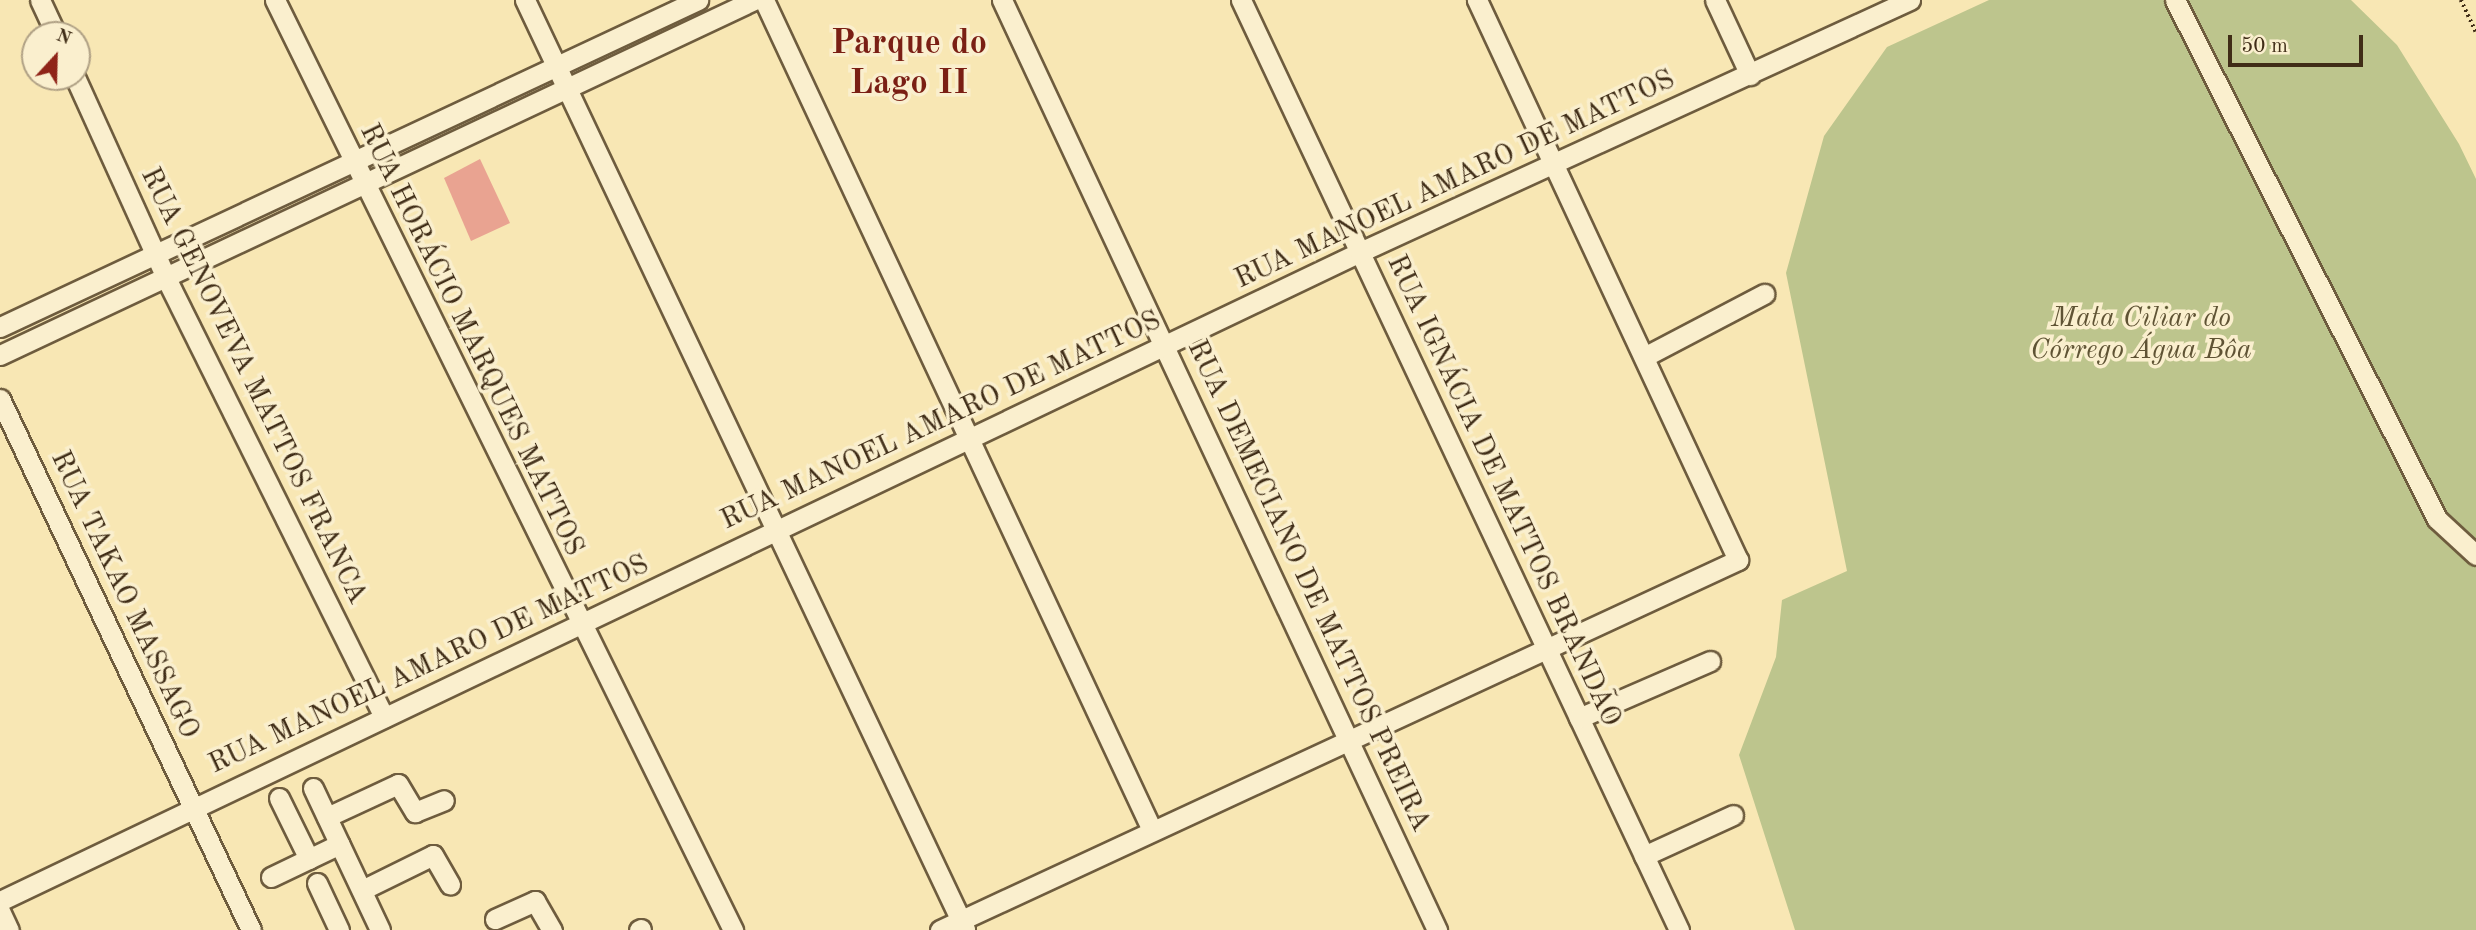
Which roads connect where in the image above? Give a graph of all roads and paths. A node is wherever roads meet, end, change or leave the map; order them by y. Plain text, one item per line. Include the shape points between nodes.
1 (40, 0) edge
2 (275, 0) edge
3 (525, 0) edge
4 (698, 0) edge
5 (754, 0) edge
6 (764, 0) edge
7 (1002, 0) edge
8 (1241, 0) edge
9 (1478, 0) edge
10 (1715, 0) edge
11 (1910, 0) edge
12 (2175, 0) edge
13 (2462, 0) edge
14 (50, 21) edge
15 (2476, 32) edge
16 (556, 66) junction
17 (1749, 75) junction
18 (567, 89) junction
19 (81, 91) edge
20 (351, 162) junction
21 (1555, 166) junction
22 (362, 184) junction
23 (155, 254) junction
24 (1354, 255) junction
25 (165, 277) junction
26 (1764, 295) dead end
27 (0, 327) edge
28 (1164, 345) junction
29 (0, 355) edge
30 (1644, 357) junction
31 (0, 398) edge
32 (975, 435) junction
33 (775, 531) junction
34 (2476, 555) edge
35 (580, 624) junction
36 (1538, 649) junction
37 (1710, 661) dead end
38 (384, 717) junction
39 (1579, 718) junction
40 (1349, 735) junction
41 (313, 788) dead end
42 (279, 799) dead end
43 (444, 800) dead end
44 (194, 808) junction
45 (1733, 815) dead end
46 (327, 817) junction
47 (1152, 830) junction
48 (340, 845) junction
49 (1644, 856) junction
50 (309, 859) junction
51 (271, 877) dead end
52 (317, 883) dead end
53 (450, 886) dead end
54 (362, 890) junction
55 (0, 901) edge
56 (0, 911) edge
57 (495, 919) dead end
58 (963, 925) edge
59 (378, 929) edge
60 (9, 930) edge
61 (251, 930) edge
62 (339, 930) edge
63 (552, 930) edge
64 (733, 930) edge
65 (940, 930) edge
66 (1437, 930) edge
67 (1679, 930) edge

1 - 14 street
2 - 20 street, RUA HORÁCIO MARQUES MATTOS
3 - 16 street
4 - 16 street
5 - 18 street
6 - 32 street
7 - 28 street, RUA DEMECIANO DE MATTOS PREIRA
8 - 24 street, RUA IGNÁCIA DE MATTOS BRANDÃO
9 - 21 street
10 - 17 street
11 - 17 street, RUA MANOEL AMARO DE MATTOS
12 - 34 street via 2437,519
13 - 15 path
16 - 18 street
16 - 20 street
17 - 21 street, RUA MANOEL AMARO DE MATTOS
18 - 22 street
18 - 33 street
19 - 23 street, RUA GENOVEVA MATTOS FRANCA
20 - 22 street, RUA HORÁCIO MARQUES MATTOS
20 - 23 street
21 - 24 street, RUA MANOEL AMARO DE MATTOS
21 - 30 street
22 - 25 street
22 - 35 street, RUA HORÁCIO MARQUES MATTOS
23 - 25 street, RUA GENOVEVA MATTOS FRANCA
23 - 27 street
24 - 28 street, RUA MANOEL AMARO DE MATTOS
24 - 36 street, RUA IGNÁCIA DE MATTOS BRANDÃO
25 - 29 street
25 - 38 street, RUA GENOVEVA MATTOS FRANCA
26 - 30 street
28 - 32 street, RUA MANOEL AMARO DE MATTOS
28 - 40 street, RUA DEMECIANO DE MATTOS PREIRA
30 - 36 street via 1738,559
31 - 44 street, RUA TAKAO MASSAGO
32 - 33 street, RUA MANOEL AMARO DE MATTOS
32 - 47 street
33 - 35 street, RUA MANOEL AMARO DE MATTOS
33 - 58 street
35 - 38 street, RUA MANOEL AMARO DE MATTOS
35 - 64 street, RUA HORÁCIO MARQUES MATTOS
36 - 39 street, RUA IGNÁCIA DE MATTOS BRANDÃO
36 - 40 street
37 - 39 street
38 - 44 street, RUA MANOEL AMARO DE MATTOS
39 - 49 street, RUA IGNÁCIA DE MATTOS BRANDÃO
40 - 47 street
40 - 66 street, RUA DEMECIANO DE MATTOS PREIRA
41 - 46 street
42 - 50 street
43 - 46 street via 415,812 398,784
44 - 55 street, RUA MANOEL AMARO DE MATTOS
44 - 61 street, RUA TAKAO MASSAGO
45 - 49 street
46 - 48 street
47 - 58 street
48 - 50 street
48 - 54 street
49 - 67 street, RUA IGNÁCIA DE MATTOS BRANDÃO
50 - 51 street
52 - 62 street
53 - 54 street via 433,855
54 - 59 street
56 - 60 street
57 - 63 street via 535,901
58 - 65 street

